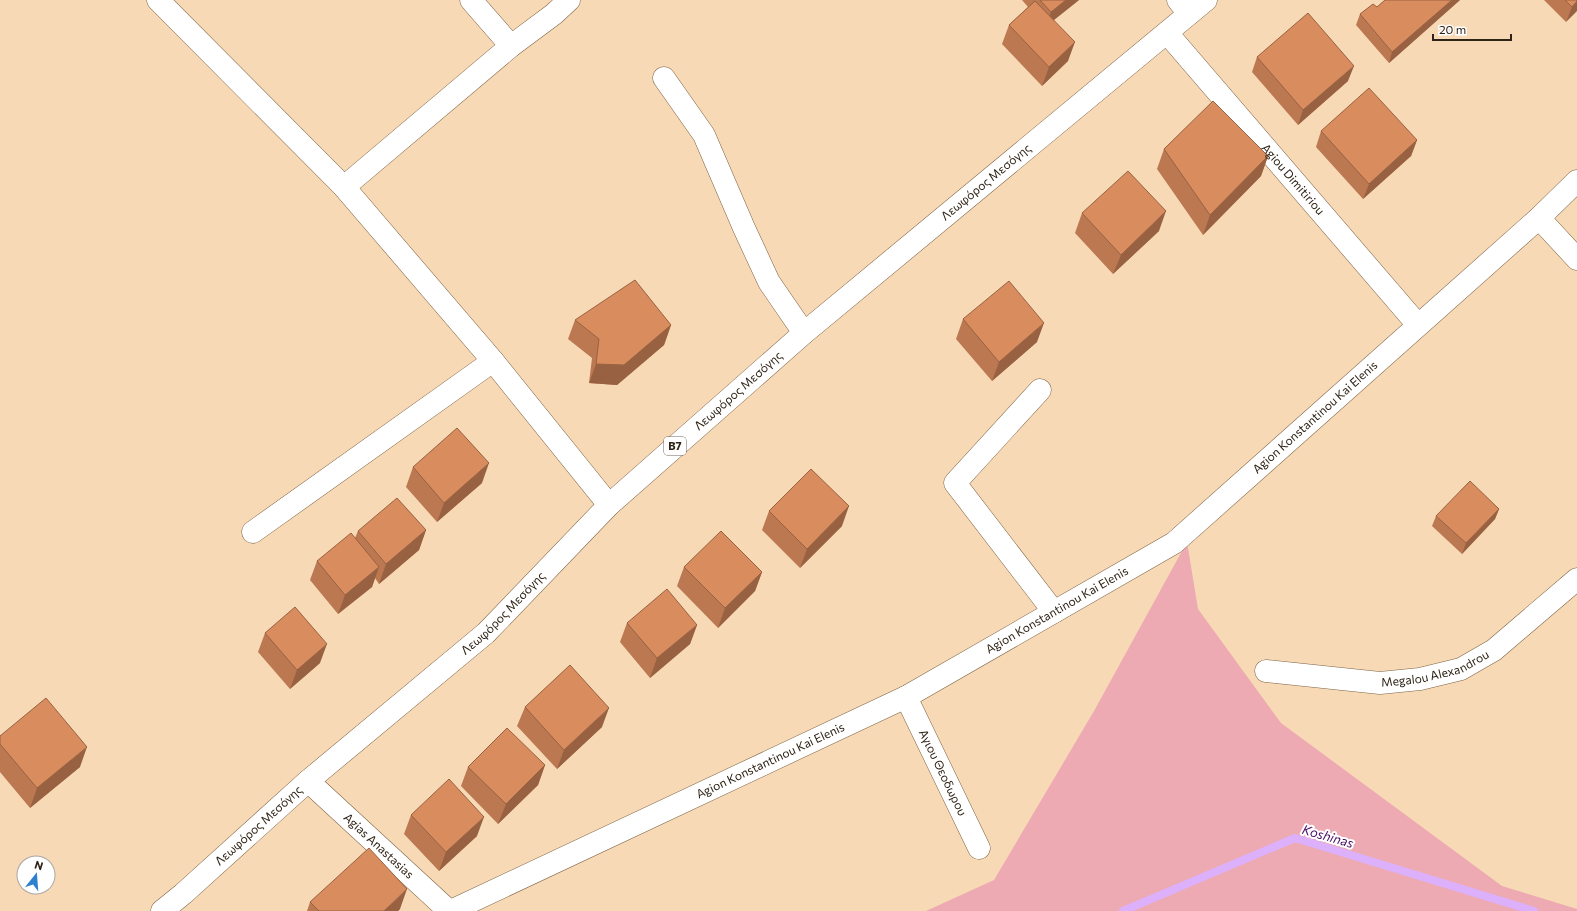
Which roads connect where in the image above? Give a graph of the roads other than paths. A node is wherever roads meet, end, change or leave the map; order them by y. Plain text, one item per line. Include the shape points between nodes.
1 (158, 0) edge
2 (471, 0) edge
3 (569, 0) edge
4 (1206, 0) edge
5 (1184, 7) edge
6 (1167, 33) junction
7 (511, 46) junction
8 (664, 78) dead end
9 (1577, 181) edge
10 (344, 187) junction
11 (1539, 218) junction
12 (1577, 259) edge
13 (1418, 325) junction
14 (804, 333) junction
15 (493, 361) junction
16 (1040, 390) dead end
17 (608, 505) junction
18 (253, 532) dead end
19 (1577, 579) edge
20 (1054, 612) junction
21 (1266, 671) dead end
22 (906, 697) junction
23 (308, 781) junction
24 (979, 848) dead end
25 (162, 911) edge
26 (450, 911) edge

1 - 10 street
2 - 7 street
3 - 7 street
4 - 5 street, Λεωφόρος Μεσόγης / B7
5 - 6 street, Λεωφόρος Μεσόγης / B7
6 - 13 street, Agiou Dimitiriou
6 - 14 street, Λεωφόρος Μεσόγης / B7
7 - 10 street
8 - 14 street via 704,135 769,282
9 - 11 street, Agion Konstantinou Kai Elenis
10 - 15 street
11 - 12 street
11 - 13 street, Agion Konstantinou Kai Elenis
13 - 20 street, Agion Konstantinou Kai Elenis via 1174,543
14 - 17 street, Λεωφόρος Μεσόγης / B7
15 - 17 street
15 - 18 street
16 - 20 street via 955,483
17 - 23 street, Λεωφόρος Μεσόγης / B7 via 486,633
19 - 21 street, Megalou Alexandrou via 1494,650 1461,669 1420,680 1380,683
20 - 22 street, Agion Konstantinou Kai Elenis
22 - 24 street, Αγιου Θεοδωρου
22 - 26 street, Agion Konstantinou Kai Elenis
23 - 25 street, Λεωφόρος Μεσόγης / B7
23 - 26 street, Agias Anastasias

